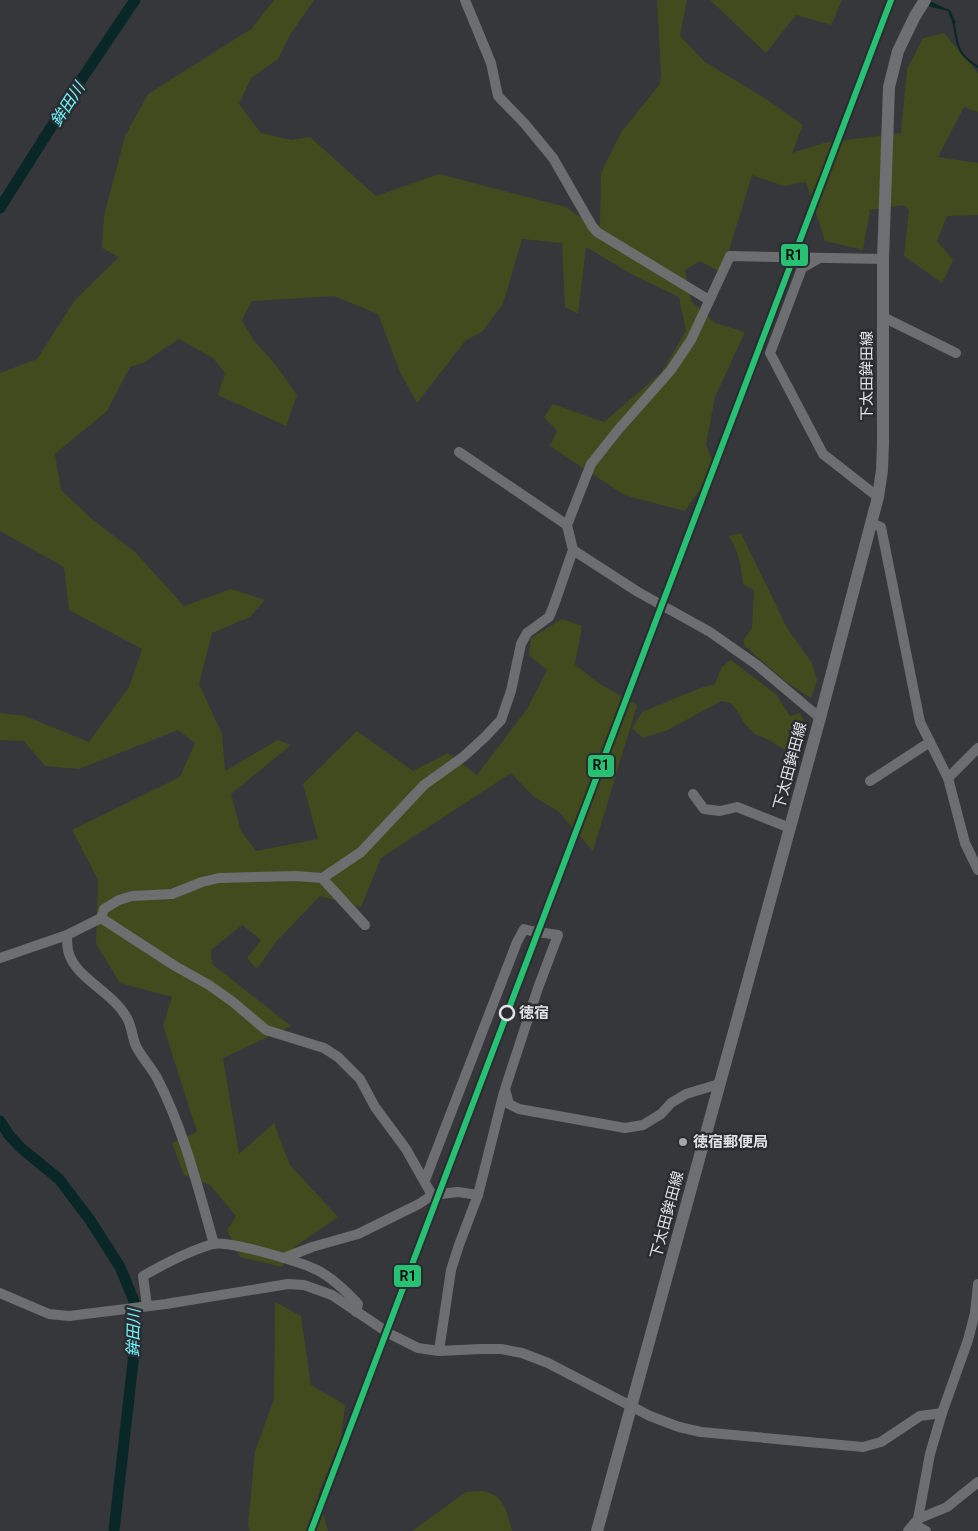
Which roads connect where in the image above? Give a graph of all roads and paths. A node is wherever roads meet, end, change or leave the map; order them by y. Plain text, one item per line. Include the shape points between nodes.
1 (465, 0) edge
2 (924, 1) edge
3 (814, 258) junction
4 (883, 259) junction
5 (709, 300) junction
6 (883, 317) junction
7 (956, 352) dead end
8 (459, 452) dead end
9 (878, 497) junction
10 (872, 523) junction
11 (567, 525) junction
12 (573, 550) junction
13 (820, 718) junction
14 (930, 742) junction
15 (978, 748) edge
16 (948, 778) junction
17 (870, 781) dead end
18 (693, 794) dead end
19 (790, 828) junction
20 (978, 870) edge
21 (322, 878) junction
22 (101, 918) junction
23 (364, 924) dead end
24 (67, 935) junction
25 (0, 958) edge
26 (720, 1084) junction
27 (505, 1089) junction
28 (425, 1180) junction
29 (432, 1195) junction
30 (478, 1195) junction
31 (214, 1244) junction
32 (284, 1258) junction
33 (978, 1284) edge
34 (0, 1293) edge
35 (144, 1306) junction
36 (356, 1312) junction
37 (439, 1351) junction
38 (631, 1406) junction
39 (942, 1412) junction
40 (978, 1482) edge
41 (914, 1525) edge
42 (597, 1531) edge
43 (926, 1531) edge

1 - 5 street via 491,63 498,96 552,158 592,226
2 - 4 main road, 下太田鉾田線 via 898,51 888,87
3 - 4 street
3 - 5 street via 730,256
3 - 9 street via 802,268 770,353 823,454
4 - 6 main road, 下太田鉾田線
5 - 11 street via 691,340 671,370 591,464
6 - 7 street
6 - 9 main road, 下太田鉾田線 via 883,444
8 - 11 street
9 - 10 main road, 下太田鉾田線
10 - 13 main road, 下太田鉾田線
10 - 14 street via 881,527 920,722
11 - 12 street
12 - 13 street via 638,592 698,624 757,665
12 - 21 street via 549,617 527,633 521,644 501,720 463,757 424,786 362,852
13 - 19 main road, 下太田鉾田線
14 - 16 street
14 - 17 street
15 - 16 street
16 - 20 street via 965,843
18 - 19 street via 704,809 720,811 737,807
19 - 26 main road, 下太田鉾田線
21 - 22 street via 219,878 172,894 132,896 119,900 104,909
21 - 23 street
22 - 24 street
22 - 28 street via 210,985 266,1030 324,1048 338,1057 360,1079 374,1107
24 - 25 street
24 - 31 street via 69,953 77,967 112,997 125,1015 136,1046 157,1078 195,1175
26 - 27 street via 686,1094 643,1125 625,1128 519,1109 509,1104
26 - 38 main road, 下太田鉾田線
27 - 28 street via 553,934 524,929 516,942
27 - 30 street
28 - 29 street
29 - 30 street via 458,1192
29 - 32 street via 358,1234
30 - 37 street via 451,1270
31 - 32 street via 227,1244
31 - 35 street via 160,1265 143,1276
32 - 36 street via 317,1270 336,1282 358,1304
33 - 39 street via 968,1340
34 - 35 street via 56,1316
35 - 36 street via 288,1284 304,1285 332,1294
36 - 37 street via 418,1348
37 - 38 street via 501,1349 522,1353
38 - 39 street via 665,1422 701,1432 848,1447 881,1442 920,1416
38 - 42 main road, 下太田鉾田線
39 - 41 street
40 - 41 street via 947,1507
41 - 43 street

